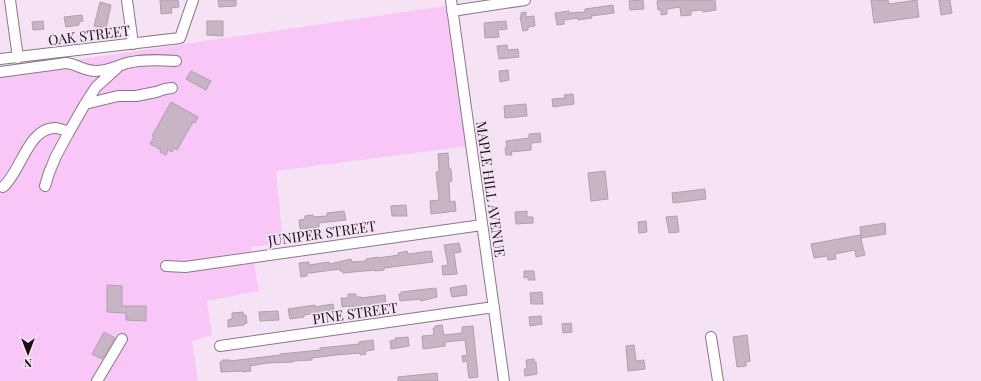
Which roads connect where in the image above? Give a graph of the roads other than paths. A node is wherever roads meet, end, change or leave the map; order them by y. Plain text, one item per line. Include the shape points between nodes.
1 (10, 0) edge
2 (127, 0) edge
3 (193, 0) edge
4 (451, 0) edge
5 (525, 0) edge
6 (452, 11) junction
7 (133, 44) junction
8 (18, 58) junction
9 (0, 59) edge
10 (176, 61) dead end
11 (120, 66) junction
12 (0, 72) edge
13 (172, 88) dead end
14 (85, 104) junction
15 (68, 132) junction
16 (45, 186) dead end
17 (3, 187) dead end
18 (482, 225) junction
19 (166, 266) dead end
20 (494, 307) junction
21 (711, 337) dead end
22 (122, 338) dead end
23 (220, 346) dead end
24 (98, 381) edge
25 (504, 381) edge
26 (718, 381) edge

1 - 8 street
2 - 7 street
3 - 7 street, OAK STREET via 180,38
4 - 6 street, MAPLE HILL AVENUE
5 - 6 street
6 - 18 street, MAPLE HILL AVENUE
7 - 8 street, OAK STREET
8 - 9 street, OAK STREET
10 - 11 street via 147,60
11 - 12 street via 94,71 66,63
11 - 14 street via 96,87
13 - 14 street
14 - 15 street
15 - 16 street
15 - 17 street via 52,128 34,138 11,179
18 - 19 street, JUNIPER STREET via 185,267
18 - 20 street, MAPLE HILL AVENUE
20 - 23 street, PINE STREET
20 - 25 street, MAPLE HILL AVENUE
21 - 26 street
22 - 24 street

